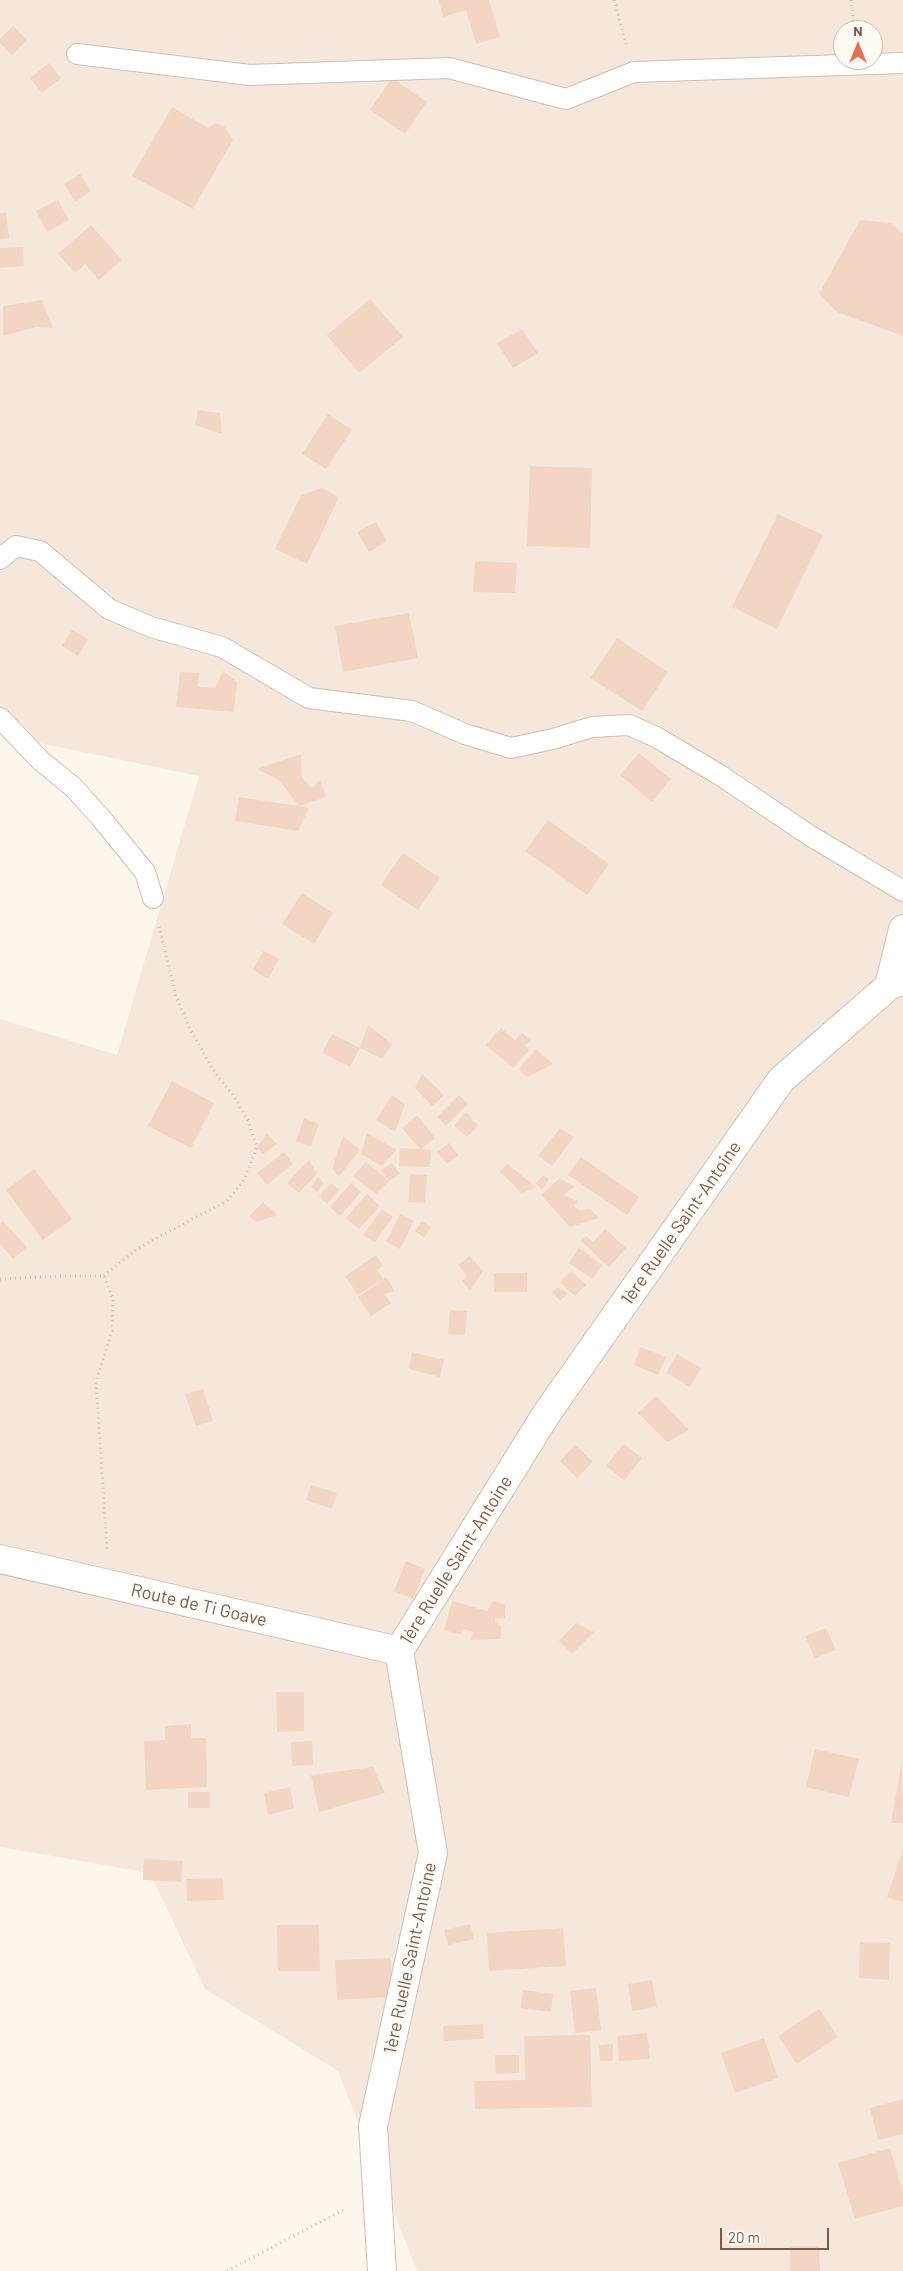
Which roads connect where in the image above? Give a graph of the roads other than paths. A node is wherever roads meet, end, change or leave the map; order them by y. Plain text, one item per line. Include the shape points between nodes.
1 (77, 54) dead end
2 (903, 63) edge
3 (0, 559) edge
4 (0, 718) edge
5 (903, 890) edge
6 (152, 898) road end
7 (903, 929) edge
8 (896, 983) edge
9 (0, 1559) edge
10 (399, 1651) junction
11 (382, 2271) edge

1 - 2 lane via 250,75 449,68 566,99 634,72
3 - 5 lane via 16,546 40,550 109,609 151,627 222,647 309,698 412,711 465,734 511,748 592,726 629,725 720,775 809,835
4 - 6 lane via 101,818 145,872
7 - 8 street
8 - 10 street, 1ère Ruelle Saint-Antoine via 781,1080 547,1413
9 - 10 street, Route de Ti Goave
10 - 11 street, 1ère Ruelle Saint-Antoine via 434,1853 373,2126

